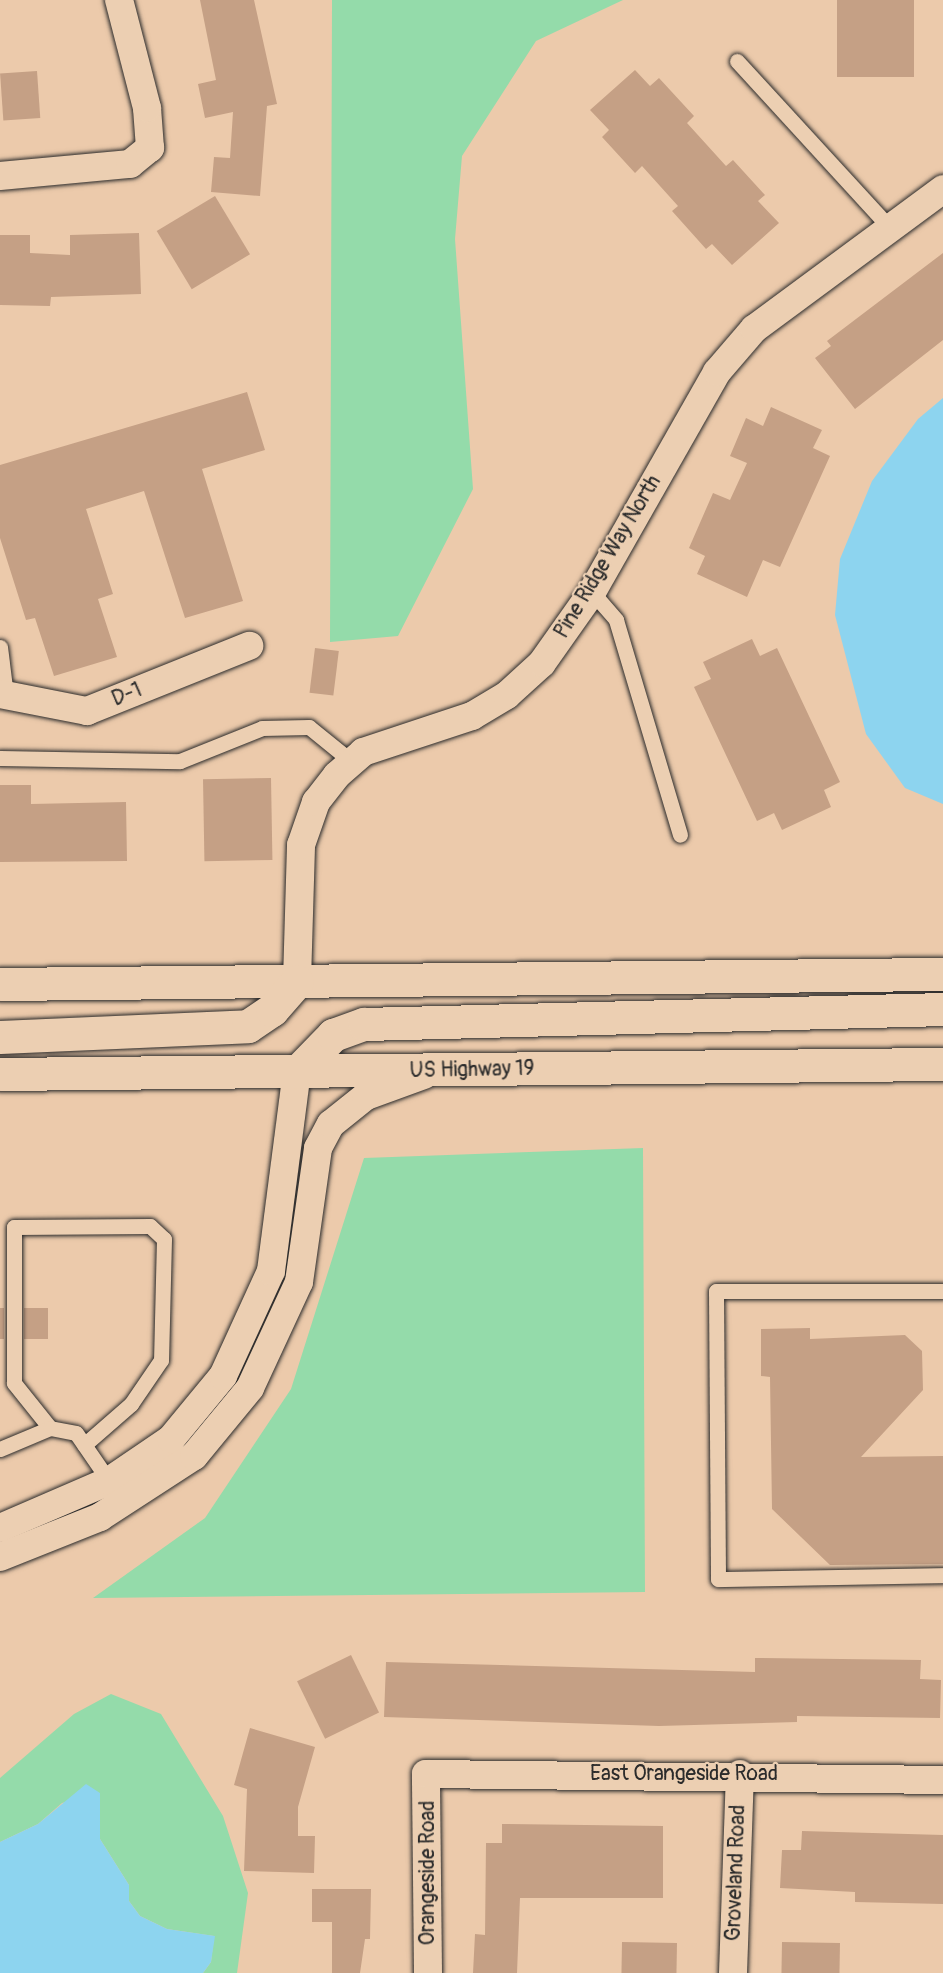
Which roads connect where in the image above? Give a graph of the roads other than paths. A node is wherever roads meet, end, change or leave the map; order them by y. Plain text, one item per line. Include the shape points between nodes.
1 (119, 0) edge
2 (737, 60) dead end
3 (0, 176) edge
4 (943, 189) edge
5 (890, 228) junction
6 (592, 592) junction
7 (249, 646) dead end
8 (0, 647) edge
9 (3, 694) edge
10 (0, 758) edge
11 (352, 762) junction
12 (680, 835) dead end
13 (943, 974) edge
14 (297, 981) junction
15 (0, 984) edge
16 (943, 1009) edge
17 (0, 1037) edge
18 (943, 1064) edge
19 (447, 1070) junction
20 (297, 1072) junction
21 (0, 1074) edge
22 (943, 1291) edge
23 (50, 1428) junction
24 (84, 1445) junction
25 (0, 1449) edge
26 (109, 1481) junction
27 (0, 1528) edge
28 (0, 1557) edge
29 (943, 1575) edge
30 (426, 1774) joint
31 (740, 1774) junction
32 (943, 1780) edge
33 (428, 1973) edge
34 (733, 1973) edge

1 - 3 street via 147,108 150,148 130,164
2 - 5 lane
4 - 5 street, Pine Ridge Way North
5 - 6 street, Pine Ridge Way North via 754,329 717,372
6 - 11 street, Pine Ridge Way North via 542,663 507,695 471,716 392,740
6 - 12 lane via 616,620
7 - 9 street, D-1 via 87,711
8 - 9 lane
10 - 11 lane via 180,761 262,728 309,727
11 - 14 street, Pine Ridge Way North via 316,802 301,846
13 - 14 highway
14 - 15 highway
14 - 17 highway via 272,1010 248,1026
16 - 20 highway via 364,1024 333,1035
18 - 19 highway, US Highway 19
19 - 20 highway, US Highway 19
19 - 28 street via 404,1079 366,1096 331,1124 318,1148 299,1282 249,1388 194,1456 100,1517
20 - 21 highway, US Highway 19
20 - 26 street via 271,1271 223,1376 171,1439
22 - 29 lane via 716,1291 718,1579
23 - 24 lane via 76,1433
23 - 24 lane via 14,1383 14,1227 150,1226 164,1239 161,1360 131,1404
23 - 25 lane
24 - 26 lane
26 - 27 street
30 - 31 street, East Orangeside Road
30 - 33 street, Orangeside Road
31 - 32 street, East Orangeside Road
31 - 34 street, Groveland Road

